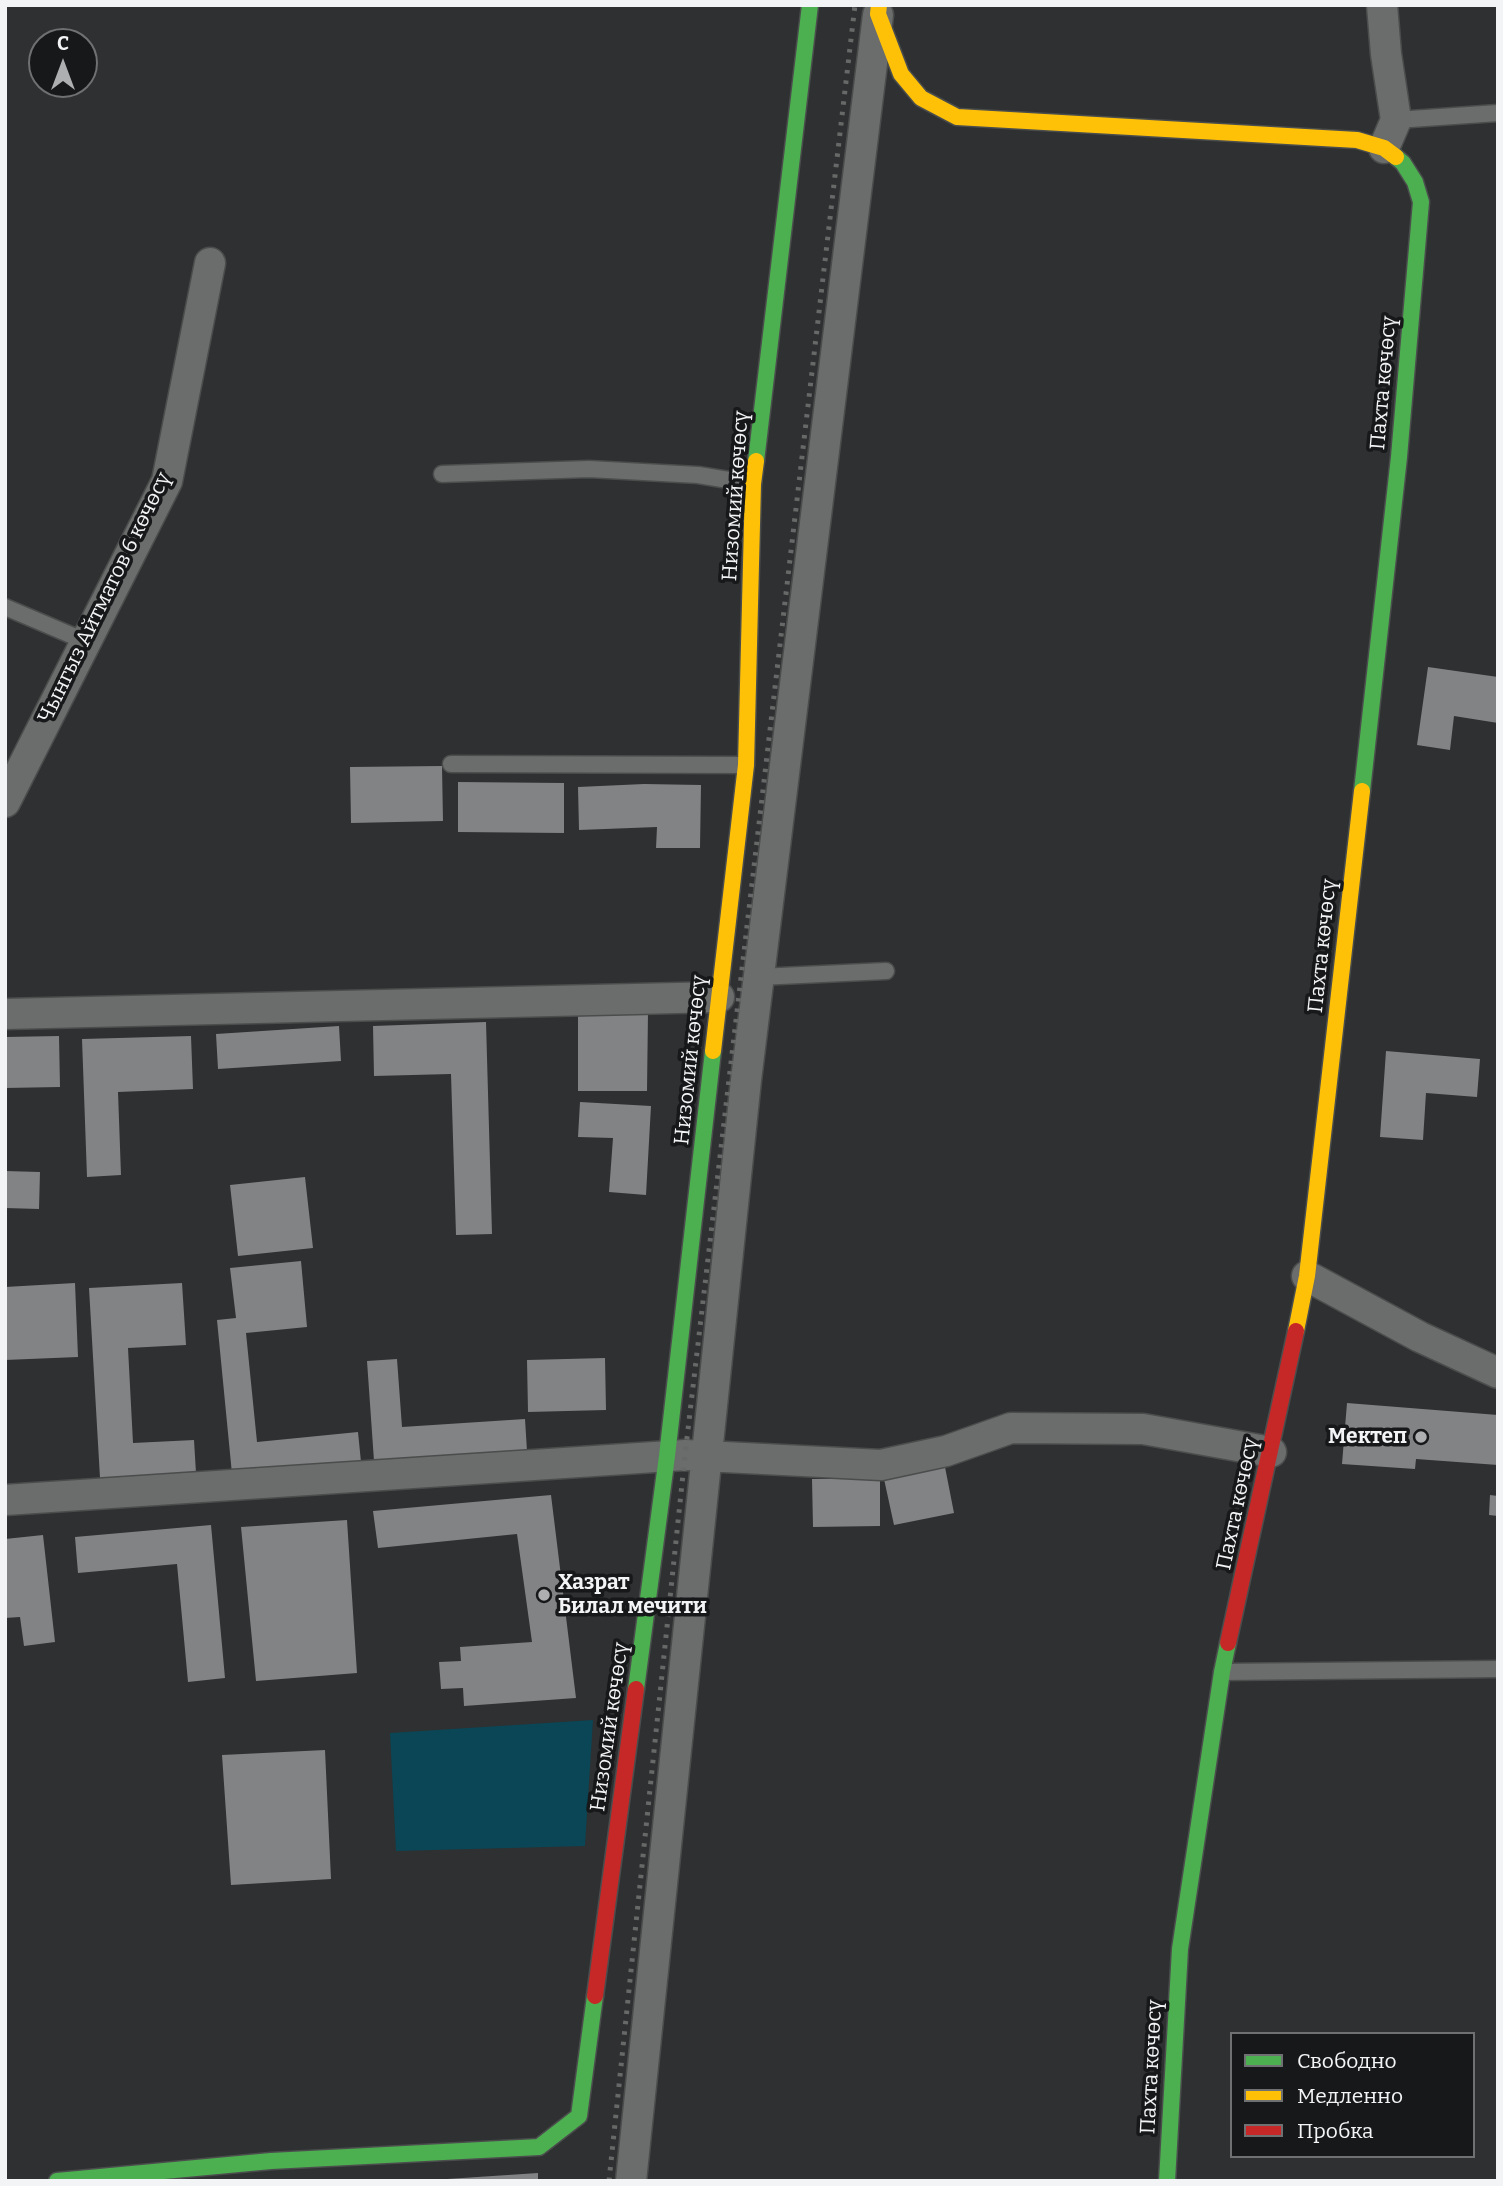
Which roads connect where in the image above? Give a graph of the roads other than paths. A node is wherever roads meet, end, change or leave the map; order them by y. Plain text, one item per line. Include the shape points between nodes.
1 (810, 5) edge
2 (1382, 5) edge
3 (879, 10) edge
4 (1498, 113) edge
5 (1396, 120) junction
6 (1384, 148) junction
7 (210, 262) dead end
8 (442, 474) dead end
9 (753, 484) junction
10 (5, 607) edge
11 (85, 640) junction
12 (452, 764) dead end
13 (746, 765) junction
14 (5, 802) edge
15 (886, 971) dead end
16 (759, 977) junction
17 (719, 997) junction
18 (5, 1014) edge
19 (1307, 1276) junction
20 (1498, 1373) edge
21 (1271, 1452) junction
22 (667, 1456) junction
23 (707, 1456) junction
24 (5, 1500) edge
25 (1498, 1669) edge
26 (1222, 1672) junction
27 (270, 2171) edge
28 (57, 2181) edge
29 (631, 2181) edge
30 (1167, 2181) edge

1 - 9 street, Низомий көчөсү
2 - 5 street
3 - 6 street via 901,74 921,98 957,117 1295,135 1357,140
3 - 16 street
4 - 5 lane
5 - 6 street
6 - 19 street, Пахта көчөсү via 1403,163 1421,202 1399,457
7 - 11 street, Чынгыз Айтматов 6 көчөсү via 167,481
8 - 9 lane via 589,469 698,475
9 - 13 street, Низомий көчөсү
10 - 11 lane
11 - 14 street, Чынгыз Айтматов 6 көчөсү
12 - 13 lane
13 - 17 street, Низомий көчөсү
15 - 16 lane
16 - 23 street
17 - 18 street
17 - 22 street, Низомий көчөсү
19 - 20 street
19 - 21 street, Пахта көчөсү
21 - 23 street via 1143,1429 1011,1428 946,1451 881,1465
21 - 26 street, Пахта көчөсү
22 - 23 street
22 - 24 street
22 - 27 street, Низомий көчөсү via 579,2116 539,2147
23 - 29 street
25 - 26 lane
26 - 30 street, Пахта көчөсү via 1180,1949
27 - 28 street

